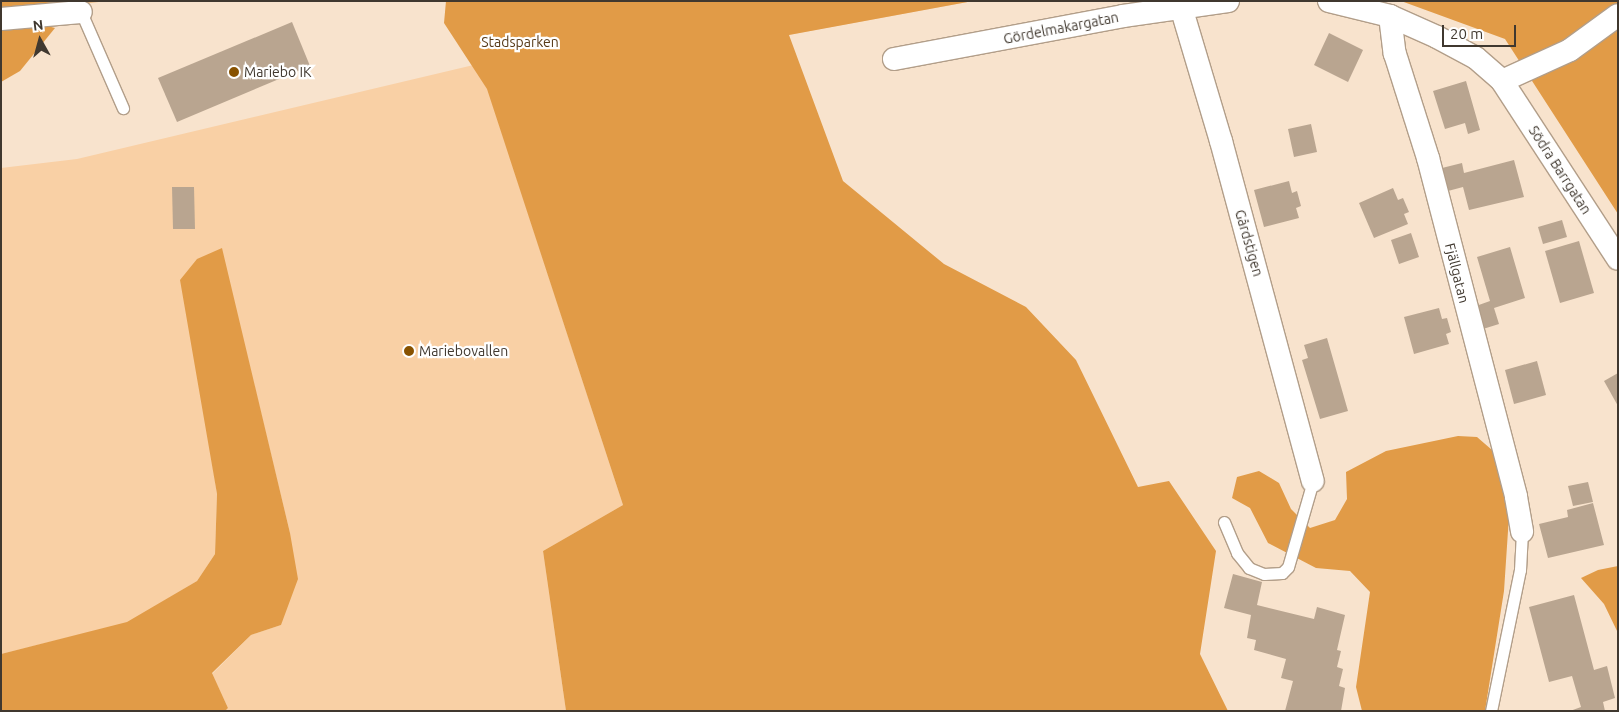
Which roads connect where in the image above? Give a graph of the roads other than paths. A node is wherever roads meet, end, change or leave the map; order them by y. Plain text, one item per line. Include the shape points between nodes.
1 (1228, 1) edge
2 (1329, 1) edge
3 (1181, 7) junction
4 (81, 12) joint
5 (1618, 15) edge
6 (1390, 16) junction
7 (1, 19) edge
8 (894, 59) dead end
9 (1502, 81) junction
10 (123, 108) dead end
11 (1618, 259) edge
12 (1313, 481) joint
13 (1224, 522) dead end
14 (1522, 531) joint
15 (1491, 711) edge

1 - 3 street, Gördelmakargatan
2 - 6 street
3 - 8 street, Gördelmakargatan
3 - 12 street, Gårdstigen via 1224,150
4 - 7 street
4 - 10 lane
5 - 9 street via 1570,50
6 - 9 street via 1476,58
6 - 14 street, Fjällgatan via 1395,54 1428,158
9 - 11 street, Södra Barrgatan
12 - 13 lane via 1288,567 1282,573 1264,574 1249,568 1237,553
14 - 15 lane via 1520,570

